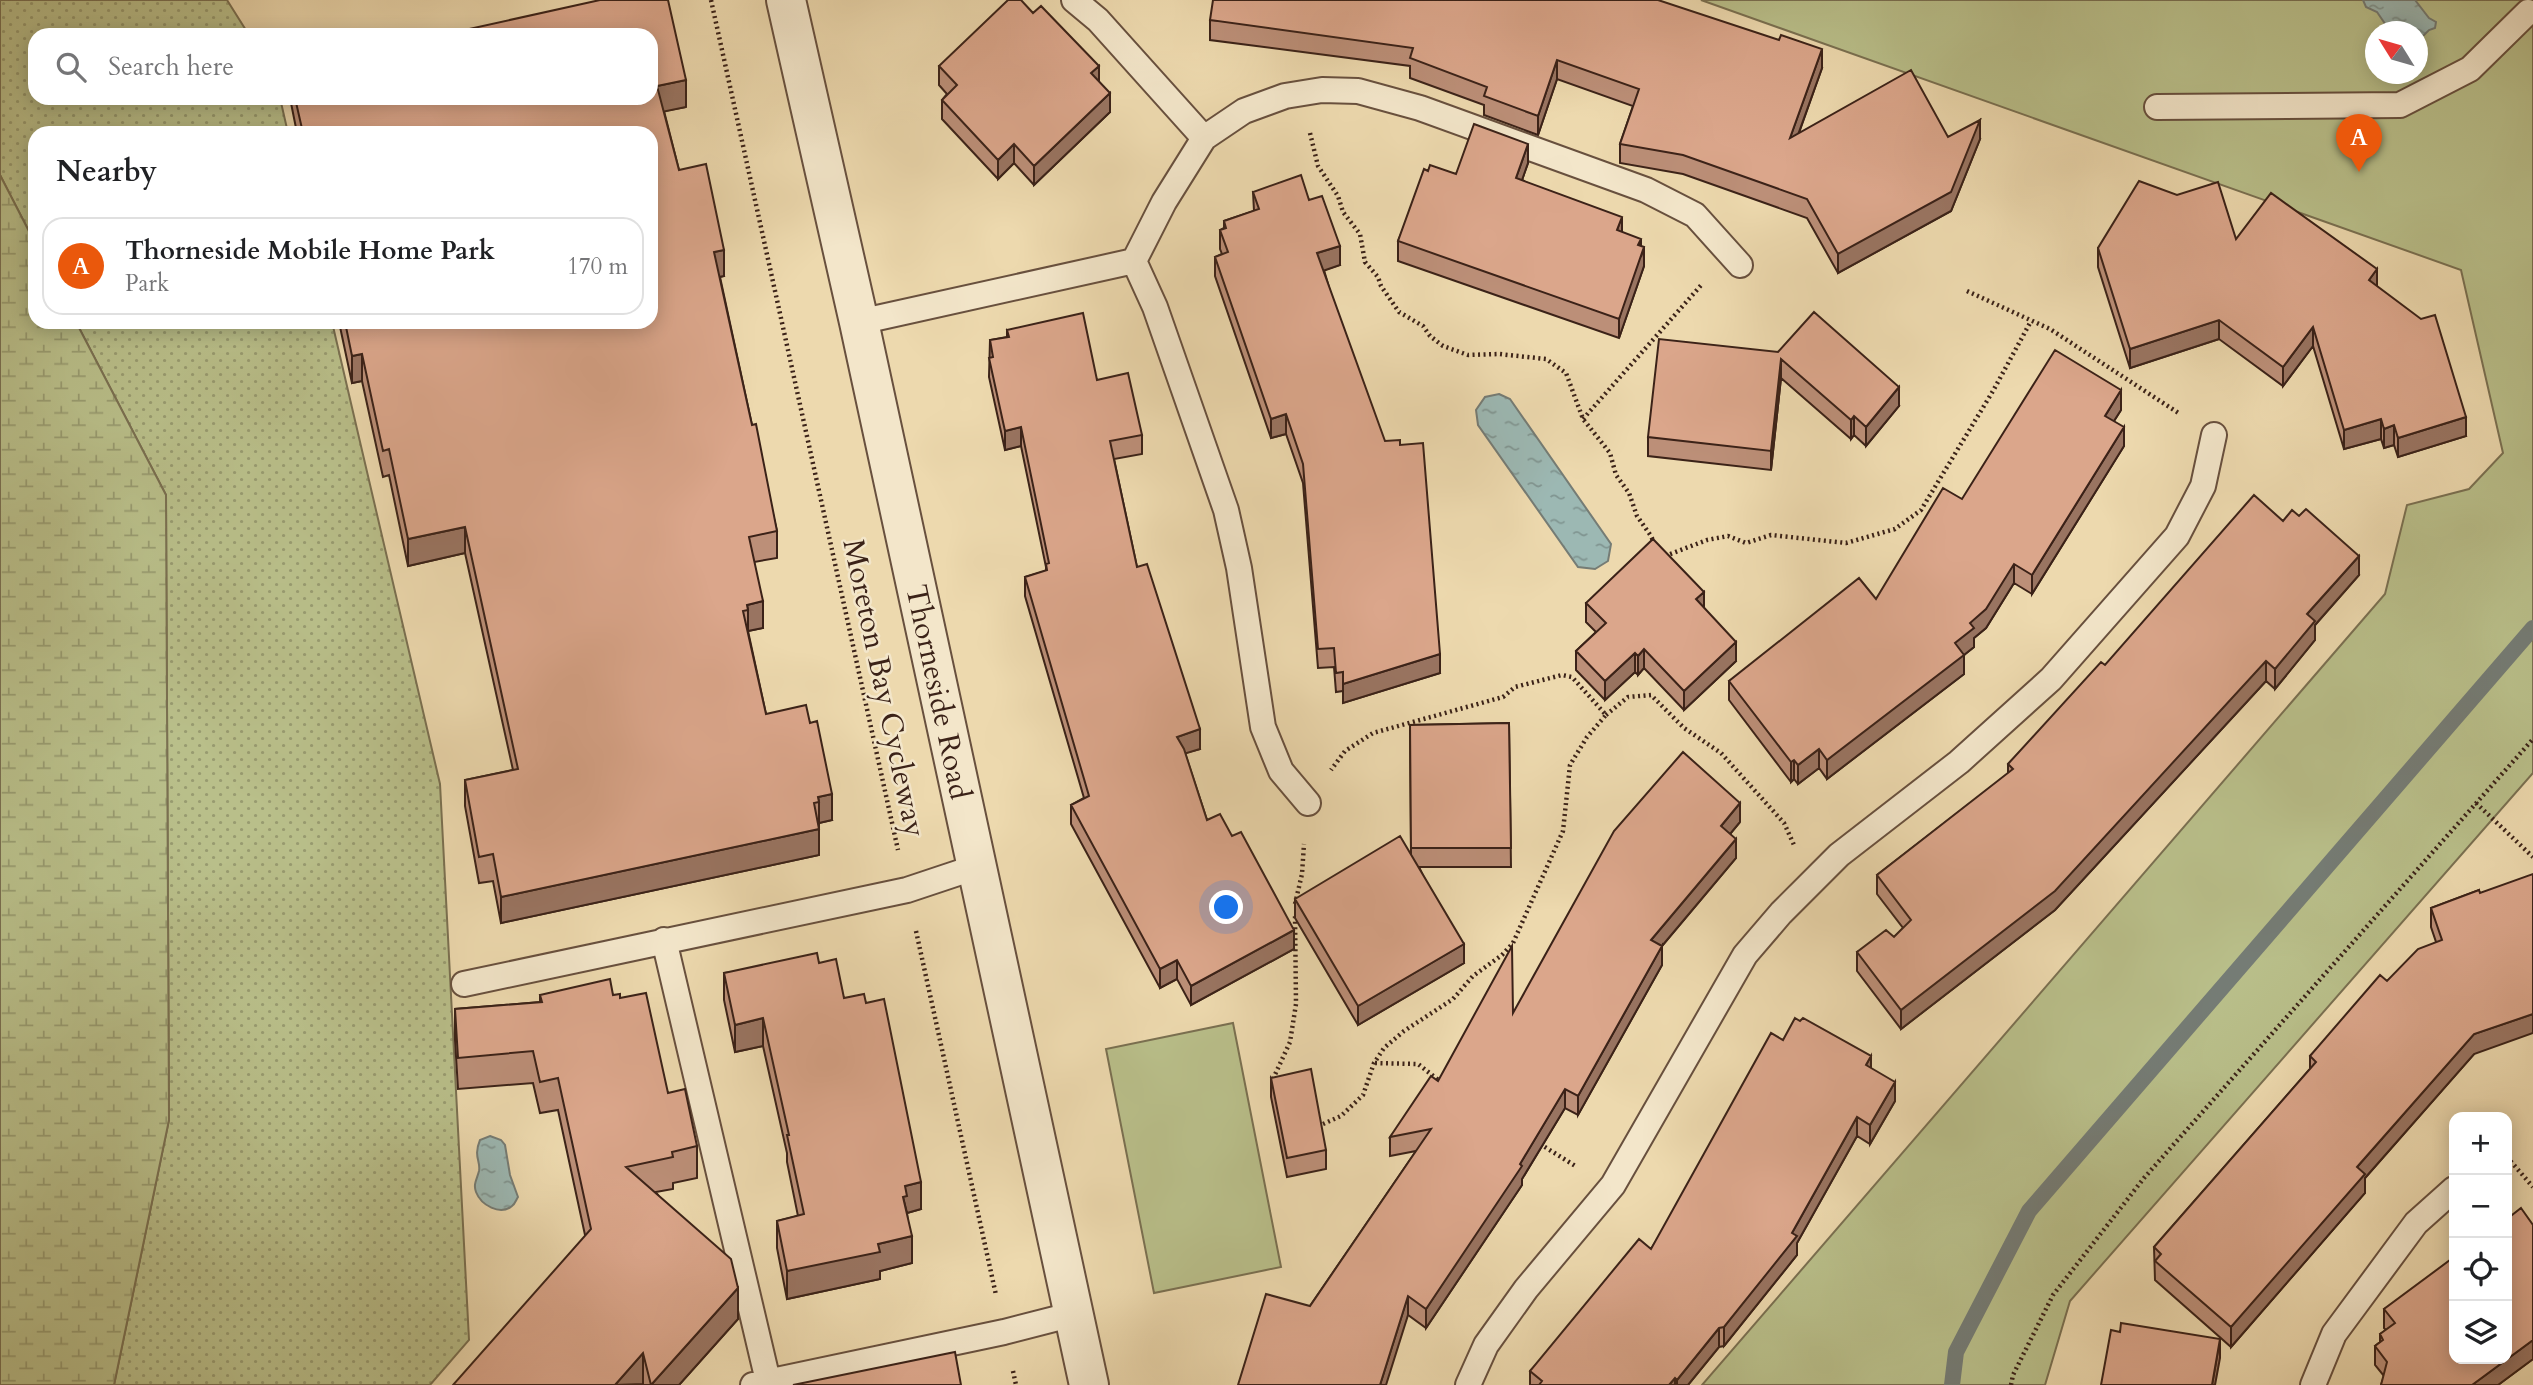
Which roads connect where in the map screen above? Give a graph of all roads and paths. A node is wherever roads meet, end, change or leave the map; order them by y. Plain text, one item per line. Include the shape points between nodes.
1 (711, 0) edge
2 (786, 0) edge
3 (1074, 0) edge
4 (2526, 10) edge
5 (1298, 94) junction
6 (2157, 107) dead end
7 (1204, 138) junction
8 (1735, 259) joint
9 (1134, 261) junction
10 (1967, 291) dead end
11 (2031, 321) junction
12 (859, 322) junction
13 (1583, 419) junction
14 (2214, 435) joint
15 (1656, 547) edge
16 (1660, 558) edge
17 (1606, 715) junction
18 (2533, 739) edge
19 (1308, 803) junction
20 (2476, 803) junction
21 (2533, 857) edge
22 (976, 867) junction
23 (907, 890) junction
24 (1804, 890) junction
25 (664, 940) junction
26 (464, 984) dead end
27 (1374, 1063) junction
28 (1273, 1079) edge
29 (1446, 1086) edge
30 (1324, 1124) edge
31 (1528, 1137) edge
32 (2512, 1163) edge
33 (1611, 1187) junction
34 (2533, 1187) edge
35 (2449, 1193) edge
36 (1074, 1314) junction
37 (1004, 1332) junction
38 (761, 1383) edge
39 (1016, 1385) edge
40 (1089, 1385) edge
41 (1468, 1385) edge
42 (2011, 1385) edge
43 (2313, 1385) edge

1 - 23 path, Moreton Bay Cycleway
2 - 12 street, Thorneside Road
3 - 7 lane via 1098,20
4 - 6 lane via 2470,69 2400,105
5 - 7 lane via 1244,111
5 - 8 lane via 1359,91 1420,108 1646,190 1695,215
5 - 13 path via 1318,166 1360,234 1365,262 1399,312 1423,326 1443,346 1468,355 1546,359 1566,373
7 - 9 lane
8 - 13 path
9 - 12 lane
9 - 19 lane via 1155,307 1226,510 1263,727 1281,771
10 - 11 path
11 - 14 path
11 - 16 path via 1921,510 1895,528 1846,543 1771,535 1746,543 1728,536
12 - 22 street, Thorneside Road
13 - 15 path via 1610,453 1616,475
14 - 24 lane via 2203,486 2177,536 2051,679 1959,762 1839,855
17 - 19 path via 1572,677 1562,675 1515,687 1503,697 1373,733 1345,751
17 - 24 path via 1628,696 1651,695 1684,728 1721,754 1784,823 1799,854
17 - 27 path via 1570,765 1563,831 1513,943 1453,999 1384,1048
18 - 20 path
19 - 28 path via 1295,903 1296,1004 1290,1042
20 - 21 path
20 - 42 path via 2144,1178 2053,1295
22 - 23 lane
22 - 36 street, Thorneside Road
23 - 25 lane
23 - 37 path, Moreton Bay Cycleway
24 - 33 lane via 1745,956
25 - 26 lane
25 - 38 lane
27 - 29 path via 1418,1064
27 - 30 path via 1363,1095 1341,1116
31 - 33 path
32 - 34 path
33 - 41 lane via 1525,1289 1486,1345
35 - 43 lane via 2416,1223 2334,1334
36 - 37 lane
36 - 40 street, Thorneside Road
37 - 38 lane
37 - 39 path, Moreton Bay Cycleway

